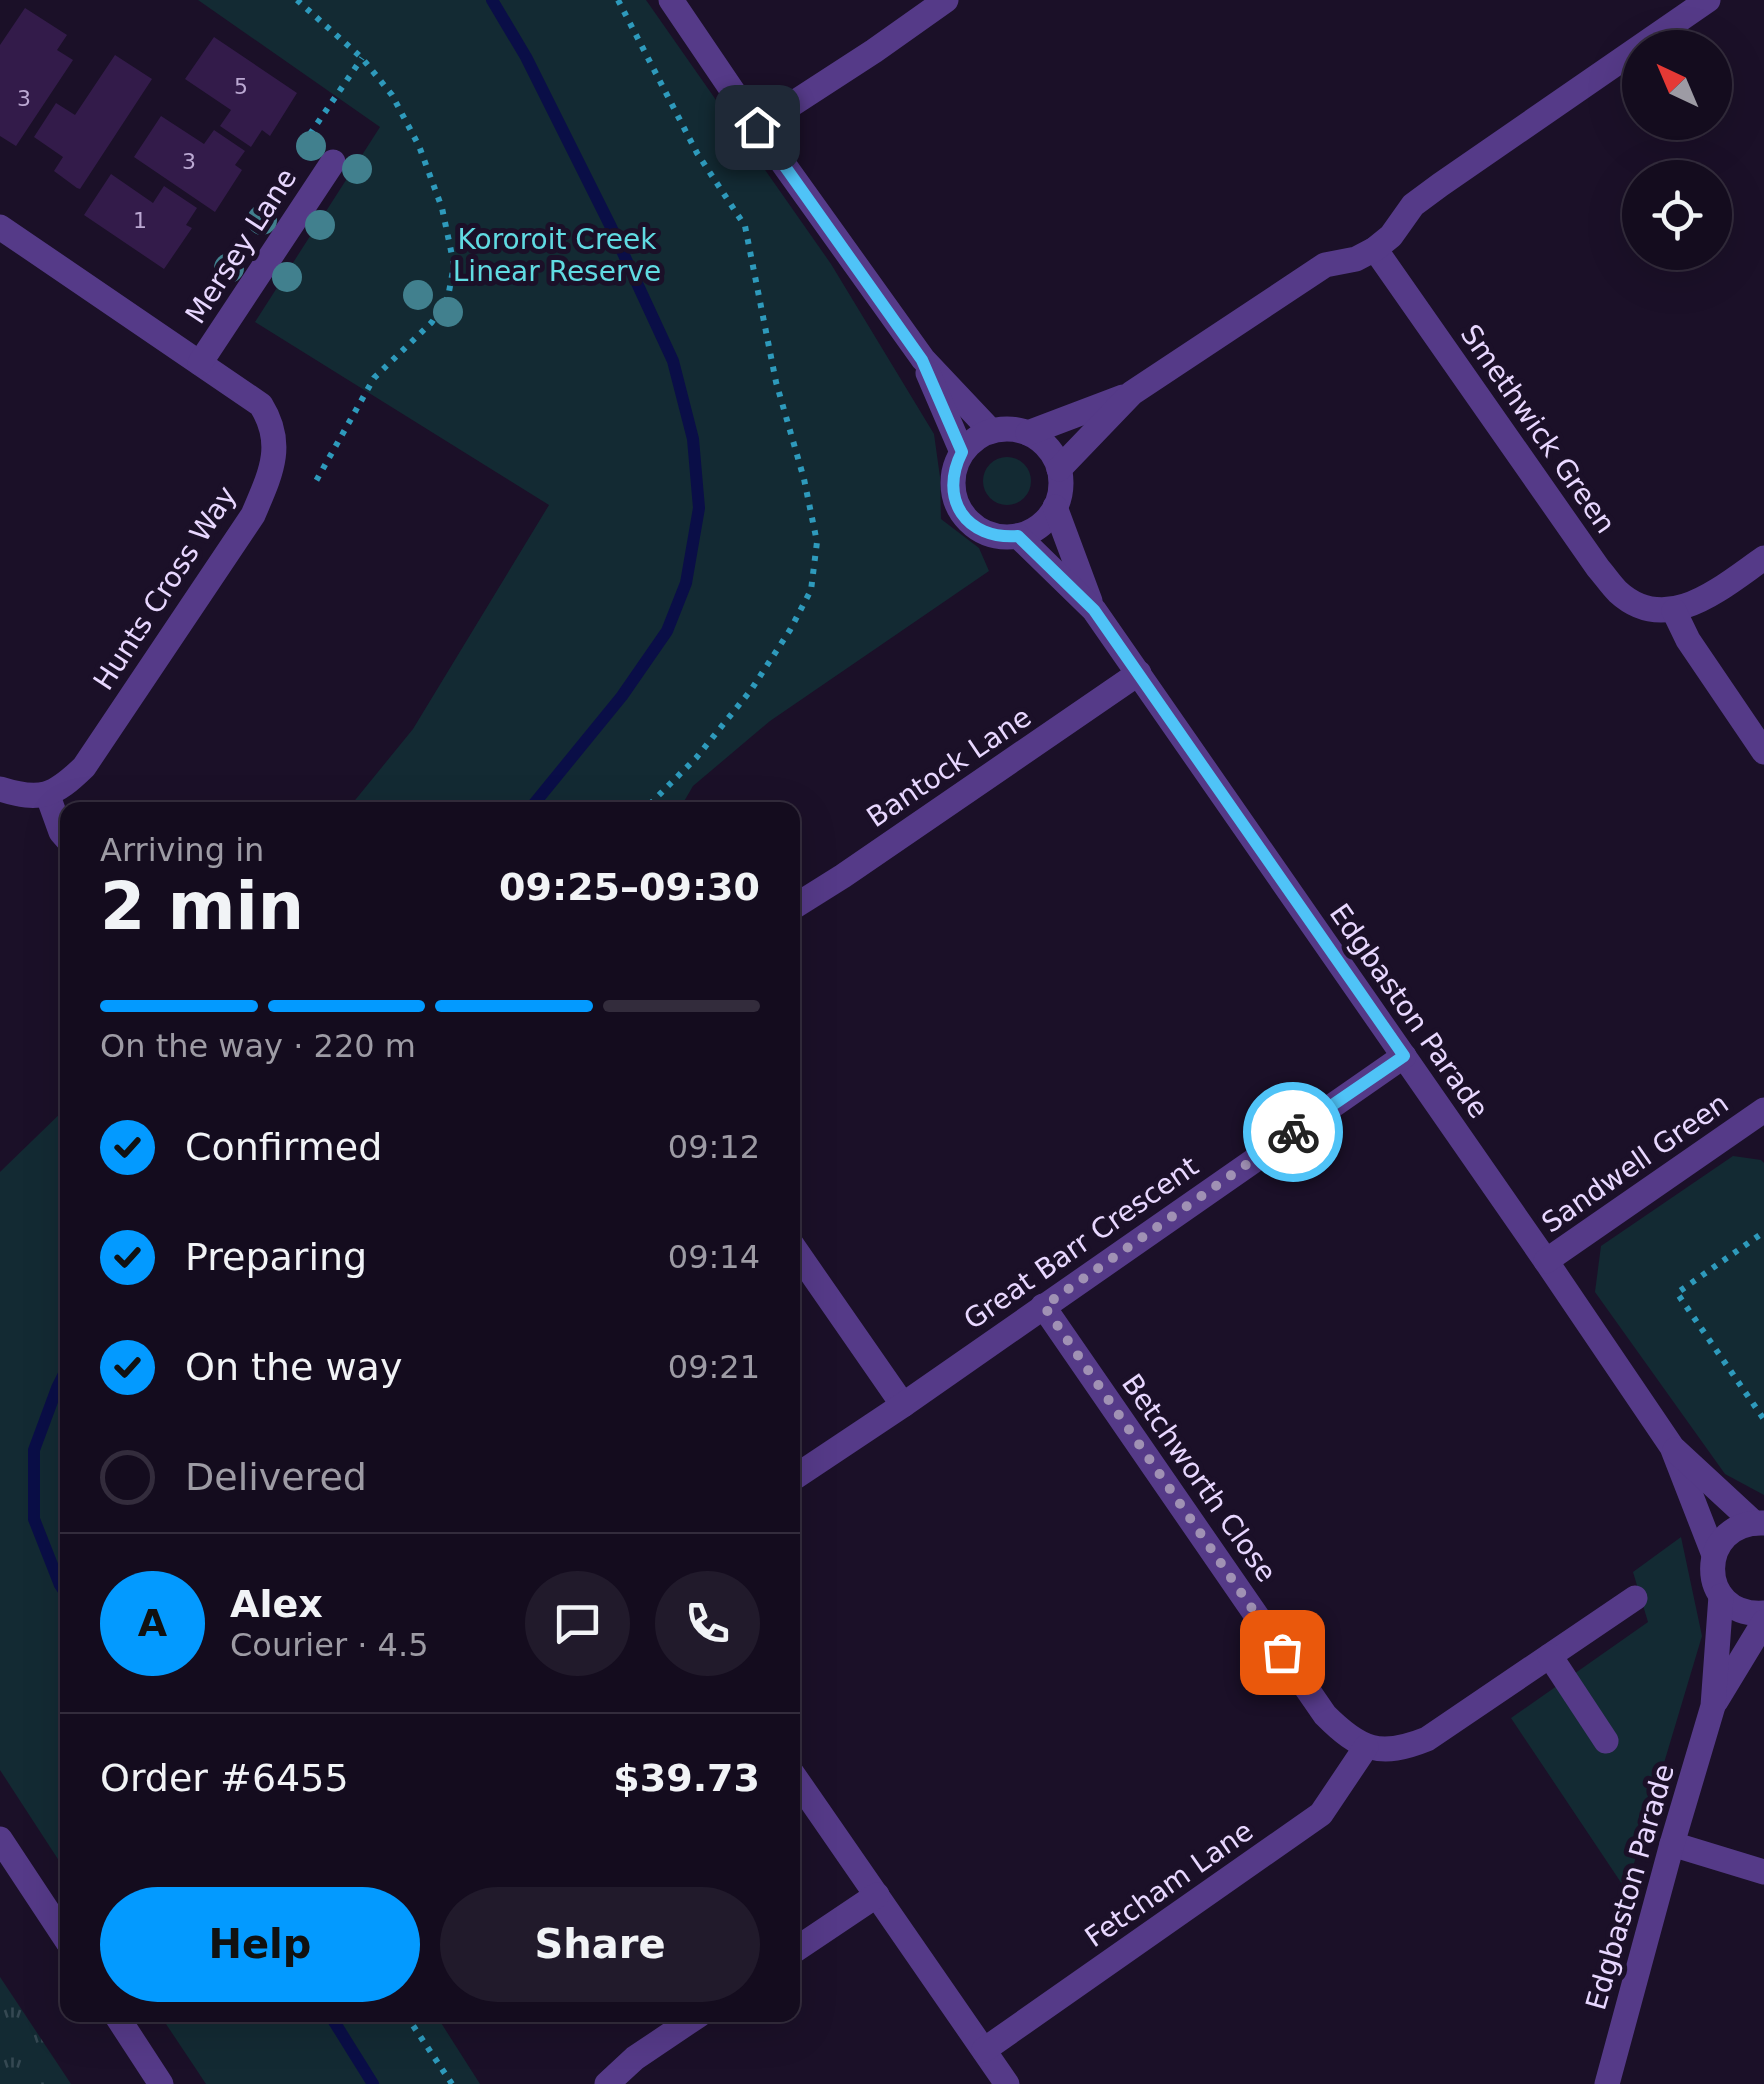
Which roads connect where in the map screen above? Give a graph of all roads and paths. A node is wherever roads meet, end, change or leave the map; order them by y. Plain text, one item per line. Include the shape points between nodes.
1 (297, 0) edge
2 (618, 0) edge
3 (671, 0) edge
4 (946, 0) edge
5 (1708, 0) edge
6 (362, 58) junction
7 (757, 127) junction
8 (310, 134) dead end
9 (333, 162) dead end
10 (0, 226) edge
11 (1376, 249) junction
12 (922, 360) junction
13 (200, 363) junction
14 (1132, 394) junction
15 (991, 431) junction
16 (1028, 434) junction
17 (962, 452) junction
18 (1059, 469) junction
19 (316, 481) dead end
20 (1055, 507) junction
21 (1018, 536) junction
22 (1764, 558) edge
23 (1094, 610) junction
24 (1674, 610) junction
25 (1139, 673) junction
26 (1764, 752) edge
27 (0, 789) edge
28 (48, 796) junction
29 (652, 802) edge
30 (60, 829) edge
31 (800, 903) edge
32 (1404, 1056) junction
33 (1762, 1115) edge
34 (1764, 1232) edge
35 (800, 1257) edge
36 (1546, 1262) junction
37 (1044, 1306) junction
38 (903, 1405) junction
39 (1764, 1418) edge
40 (1672, 1447) junction
41 (800, 1474) edge
42 (1759, 1523) edge
43 (1714, 1555) junction
44 (1721, 1596) junction
45 (1635, 1598) dead end
46 (1764, 1613) edge
47 (1764, 1622) edge
48 (1550, 1656) junction
49 (1714, 1706) junction
50 (1606, 1740) dead end
51 (1366, 1747) junction
52 (800, 1784) edge
53 (0, 1839) edge
54 (1672, 1844) junction
55 (1764, 1872) edge
56 (877, 1895) junction
57 (60, 1930) edge
58 (800, 1947) edge
59 (121, 2022) edge
60 (411, 2022) edge
61 (690, 2022) edge
62 (984, 2050) junction
63 (161, 2084) edge
64 (452, 2084) edge
65 (607, 2084) edge
66 (1007, 2084) edge
67 (1607, 2084) edge

1 - 6 path
2 - 29 path via 697,154 744,226 817,542 811,590 752,690
3 - 7 street
4 - 7 street
5 - 11 street via 1413,205
6 - 8 path
6 - 19 path via 392,95 419,146 454,264 448,298 374,378
7 - 12 street
9 - 13 street, Mersey Lane
10 - 13 street, Hunts Cross Way
11 - 14 street via 1325,265
11 - 24 street, Smethwick Green via 1620,594 1646,608
12 - 15 street
12 - 17 street
13 - 28 street, Hunts Cross Way via 261,405 272,422 269,477 252,515 84,767
14 - 16 street
14 - 18 street
15 - 16 street
15 - 17 street
16 - 18 street via 1053,454
17 - 21 street via 952,483 961,513 986,534
18 - 20 street
20 - 21 street
20 - 23 street, Edgbaston Parade
21 - 23 street, Edgbaston Parade
22 - 24 street
23 - 25 street, Edgbaston Parade
24 - 26 street
25 - 31 street, Bantock Lane
25 - 32 street, Edgbaston Parade
27 - 28 street
28 - 30 street
32 - 36 street, Edgbaston Parade
32 - 37 street, Great Barr Crescent
33 - 36 street, Sandwell Green
34 - 39 path via 1677,1293
35 - 38 street
36 - 40 street, Edgbaston Parade
37 - 38 street, Great Barr Crescent
37 - 51 street, Betchworth Close via 1325,1715
38 - 41 street, Great Barr Crescent
40 - 42 street, Edgbaston Parade
40 - 43 street, Edgbaston Parade
42 - 43 street via 1729,1532
43 - 44 street, Edgbaston Parade
44 - 46 street via 1743,1612
44 - 49 street, Edgbaston Parade
45 - 48 street
47 - 49 street, Edgbaston Parade
48 - 50 street
48 - 51 street via 1427,1739 1401,1749
49 - 54 street, Edgbaston Parade
51 - 62 street, Fetcham Lane via 1321,1814
52 - 56 street
53 - 57 street
54 - 55 street
54 - 67 street, Edgbaston Parade
56 - 58 street
56 - 62 street
59 - 63 street
60 - 64 path
61 - 65 street
62 - 66 street

